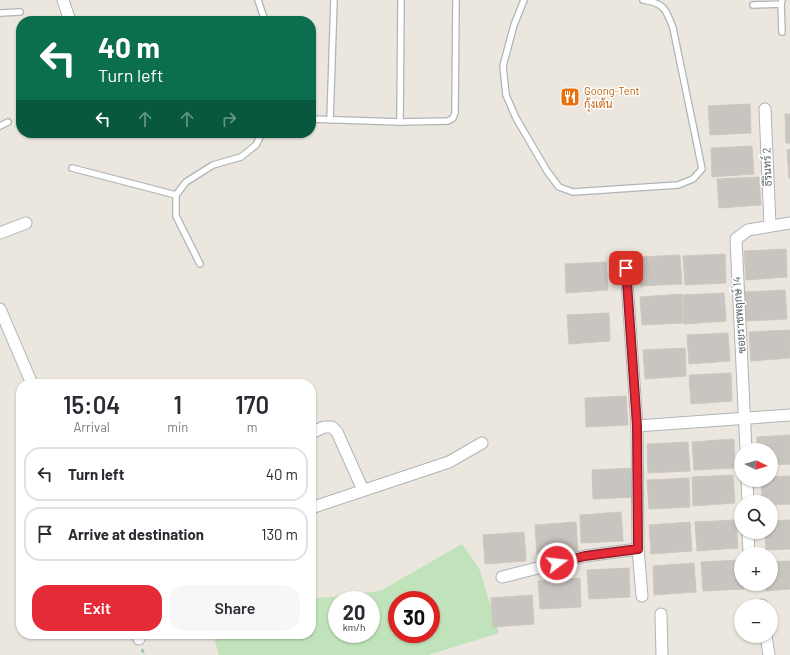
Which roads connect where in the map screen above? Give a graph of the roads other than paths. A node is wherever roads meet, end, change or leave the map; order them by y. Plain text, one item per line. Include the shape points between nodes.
1 (63, 0) edge
2 (258, 0) edge
3 (334, 0) edge
4 (401, 0) edge
5 (456, 0) edge
6 (524, 0) edge
7 (643, 0) edge
8 (782, 2) edge
9 (753, 5) dead end
10 (20, 12) dead end
11 (0, 13) edge
12 (68, 16) edge
13 (263, 16) edge
14 (782, 32) dead end
15 (765, 109) dead end
16 (316, 119) edge
17 (330, 120) junction
18 (8, 122) dead end
19 (400, 122) junction
20 (0, 126) edge
21 (260, 138) edge
22 (72, 168) dead end
23 (176, 195) junction
24 (26, 223) dead end
25 (790, 223) edge
26 (770, 225) junction
27 (0, 233) edge
28 (200, 264) dead end
29 (626, 268) dead end
30 (0, 309) edge
31 (30, 379) edge
32 (790, 415) edge
33 (745, 417) junction
34 (637, 426) junction
35 (316, 430) edge
36 (482, 443) dead end
37 (746, 443) edge
38 (362, 490) junction
39 (316, 506) edge
40 (638, 549) junction
41 (502, 577) dead end
42 (642, 596) dead end
43 (661, 614) dead end
44 (767, 643) edge
45 (662, 655) edge
46 (769, 655) edge

1 - 12 street
2 - 13 lane
3 - 17 lane
4 - 19 lane
5 - 19 lane via 453,118 448,121
6 - 7 lane via 503,66 506,95 516,118 559,187 573,192 678,185 693,179 702,168 667,10 656,2
8 - 9 lane
8 - 14 lane
10 - 11 lane
15 - 26 street, ธีรินทร์ 2
16 - 17 lane
17 - 19 lane
18 - 20 lane
21 - 23 lane via 256,145 241,157 214,165 186,182
22 - 23 lane
23 - 28 lane via 176,216
24 - 27 street
25 - 26 street, ซอยราชพฤกษ์ 14
26 - 33 street, ซอยราชพฤกษ์ 14 via 748,230 736,239
29 - 34 street
30 - 31 street
32 - 33 street
33 - 34 street
33 - 37 street, ซอยราชพฤกษ์ 14
34 - 40 street
35 - 38 street via 324,426 332,427 337,432
36 - 38 street via 449,462
38 - 39 street
40 - 41 street via 585,556
40 - 42 street
43 - 45 street
44 - 46 street

